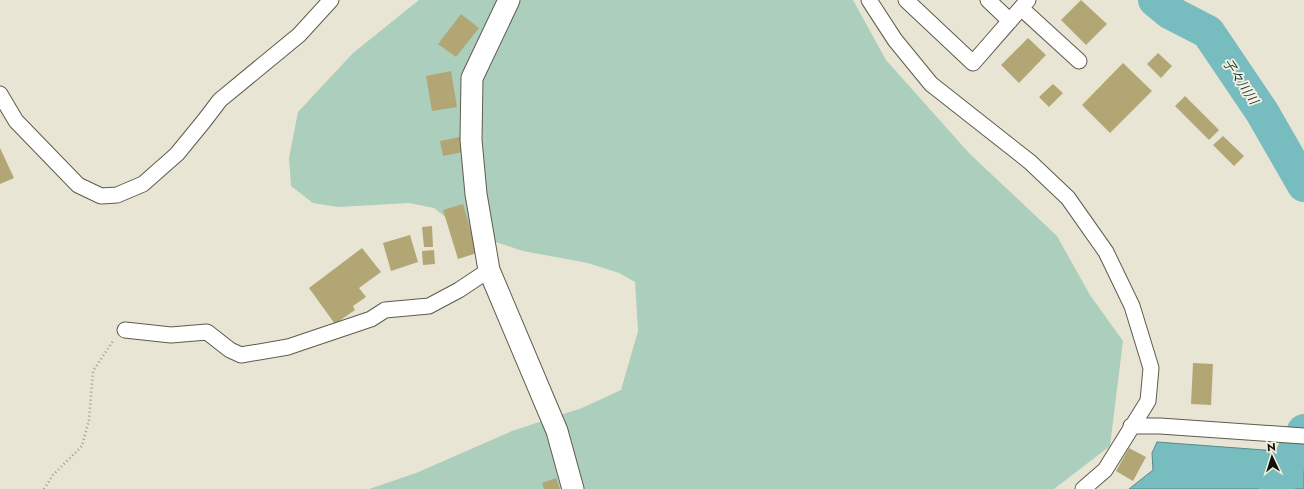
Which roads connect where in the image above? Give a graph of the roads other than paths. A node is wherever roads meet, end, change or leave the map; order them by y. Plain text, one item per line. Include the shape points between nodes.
1 (331, 0) edge
2 (509, 0) edge
3 (869, 0) edge
4 (906, 0) edge
5 (988, 0) edge
6 (1024, 4) edge
7 (1010, 21) junction
8 (1079, 61) dead end
9 (0, 94) edge
10 (489, 270) junction
11 (125, 330) road end
12 (1131, 426) junction
13 (1304, 436) edge
14 (573, 489) edge
15 (1083, 489) edge

1 - 9 street via 300,35 220,100 177,154 143,184 116,195 101,196 78,185 16,121
2 - 10 street via 472,78 471,140 476,194
3 - 12 street via 895,40 931,84 1030,162 1062,192 1106,252 1132,306 1151,368 1148,401
4 - 7 street via 973,63
5 - 7 street
6 - 7 street
6 - 8 street
10 - 11 street via 429,306 385,310 371,319 288,347 241,355 230,350 207,332 170,335
10 - 14 street via 557,431
12 - 13 street
12 - 15 street via 1105,470

